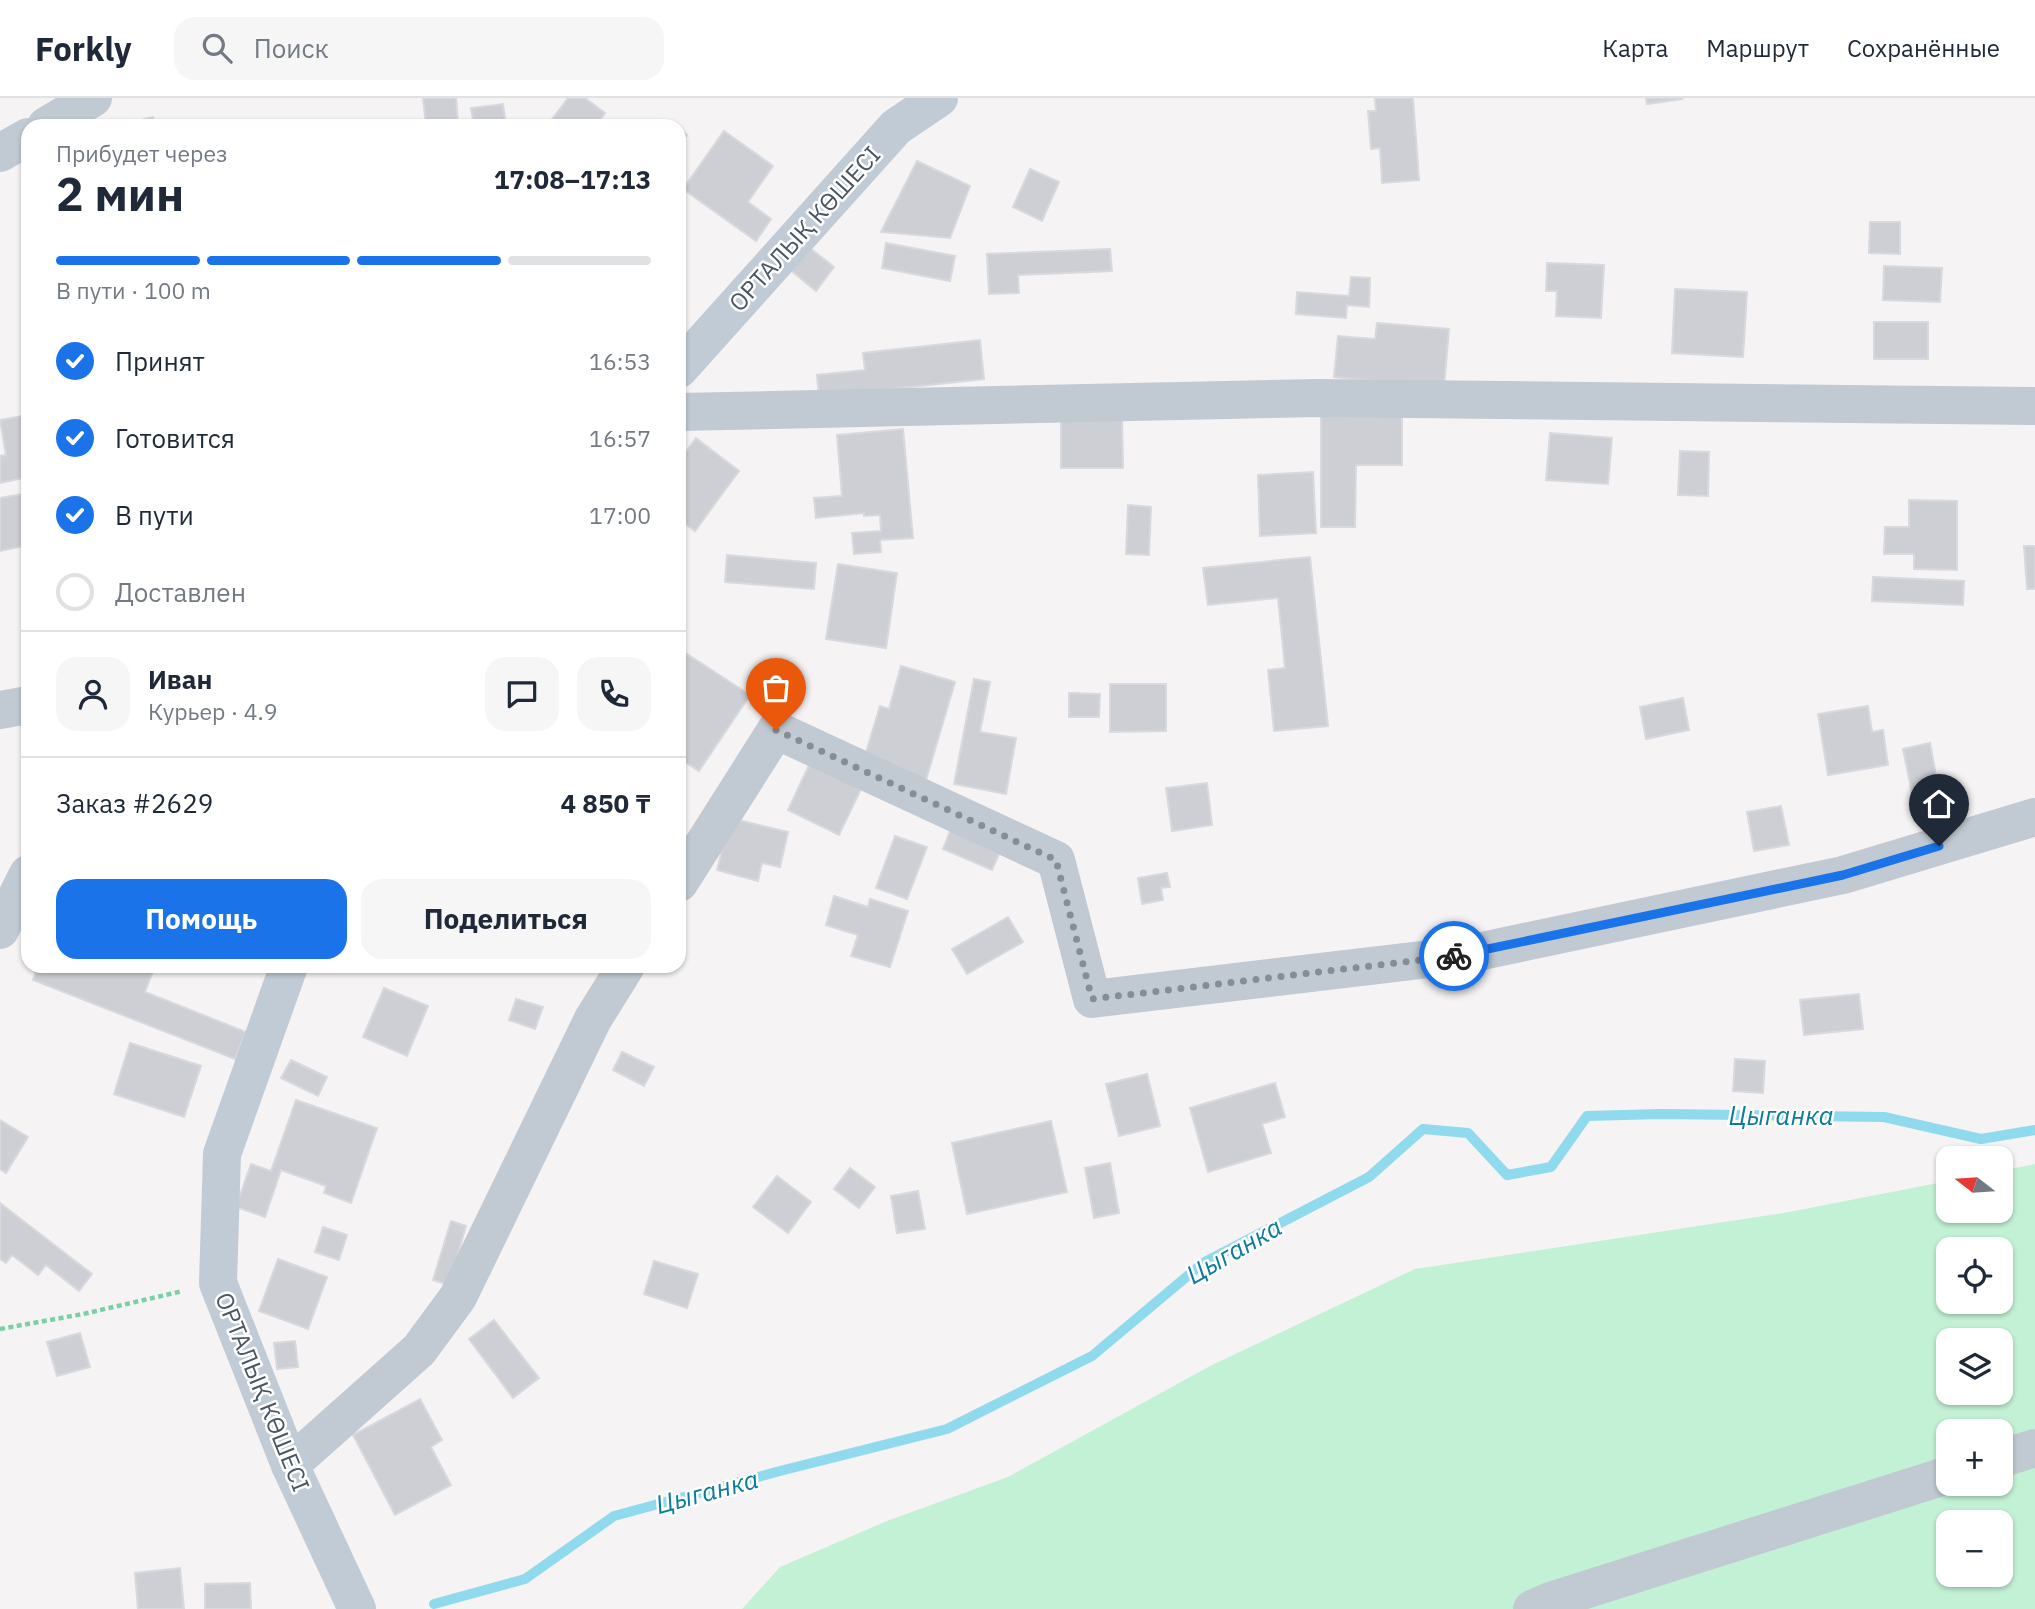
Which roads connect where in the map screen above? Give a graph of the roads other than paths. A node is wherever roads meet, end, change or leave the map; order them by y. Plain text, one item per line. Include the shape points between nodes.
1 (93, 98) edge
2 (939, 98) edge
3 (58, 119) edge
4 (21, 140) edge
5 (0, 153) edge
6 (686, 361) edge
7 (2035, 406) edge
8 (686, 412) edge
9 (21, 706) edge
10 (0, 710) edge
11 (2035, 817) edge
12 (686, 872) edge
13 (21, 888) edge
14 (1, 927) edge
15 (287, 973) edge
16 (622, 973) edge
17 (2035, 1448) edge
18 (2013, 1455) edge
19 (290, 1465) junction
20 (1936, 1479) edge
21 (357, 1609) edge
22 (1532, 1609) edge

1 - 3 street
2 - 6 street, ОРТАЛЫҚ КӨШЕСІ via 896,127
4 - 5 street
7 - 8 street via 1316,398
9 - 10 street
11 - 12 street via 1843,875 1463,955 1092,999 1056,860 776,730
13 - 14 street
15 - 19 street, ОРТАЛЫҚ КӨШЕСІ via 222,1154 218,1283
16 - 19 street via 593,1019 458,1297 419,1350
17 - 18 street
19 - 21 street, ОРТАЛЫҚ КӨШЕСІ
20 - 22 street

